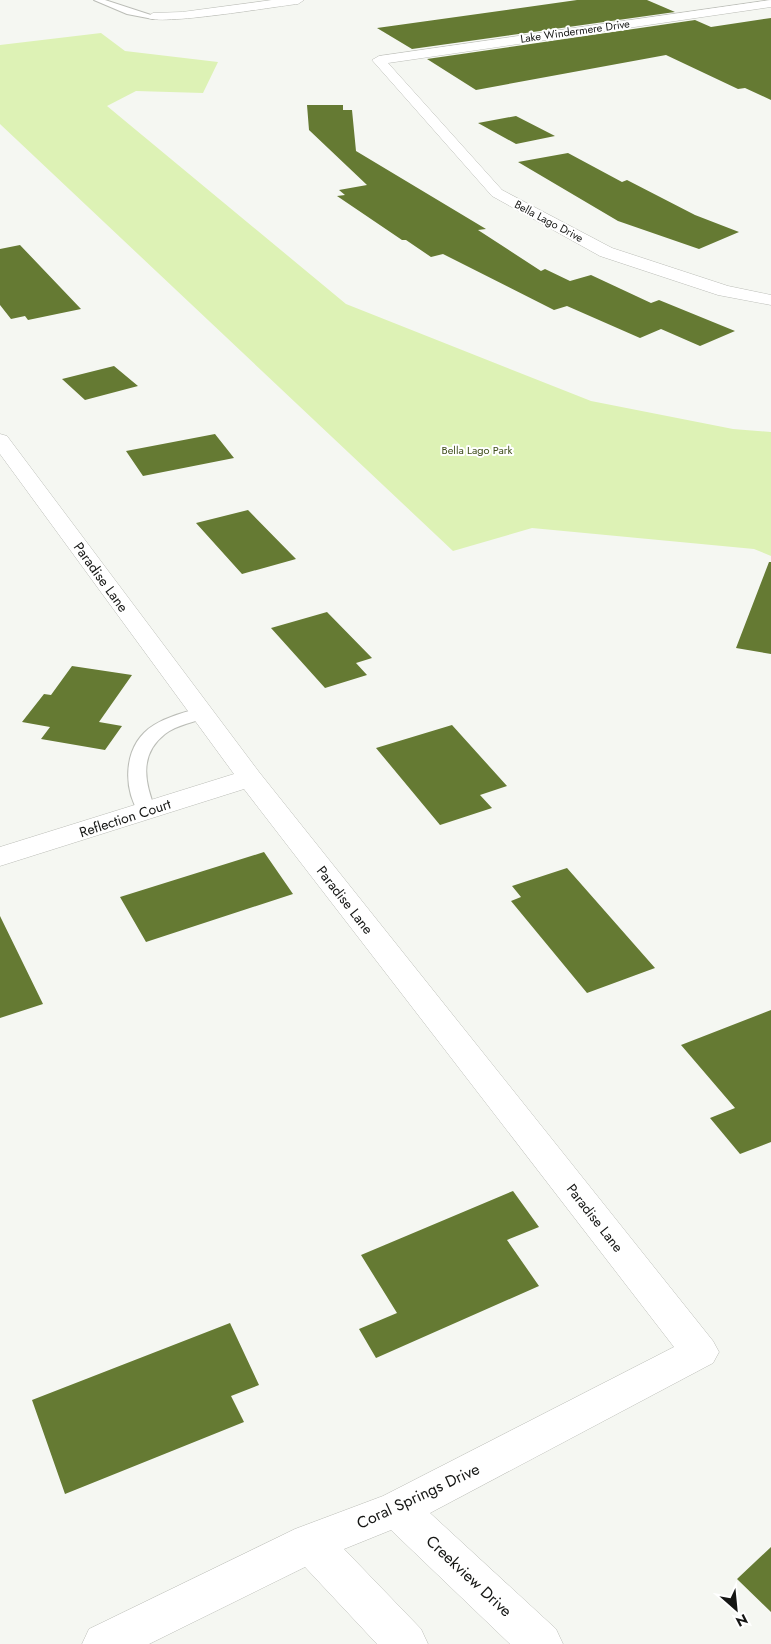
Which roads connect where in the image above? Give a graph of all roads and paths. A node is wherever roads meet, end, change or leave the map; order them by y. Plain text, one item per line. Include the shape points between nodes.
1 (98, 0) edge
2 (298, 0) edge
3 (771, 3) edge
4 (154, 17) joint
5 (379, 60) joint
6 (771, 300) edge
7 (0, 440) edge
8 (11, 472) edge
9 (202, 713) junction
10 (250, 778) junction
11 (147, 811) junction
12 (0, 857) edge
13 (700, 1352) joint
14 (397, 1509) junction
15 (310, 1544) junction
16 (104, 1644) edge
17 (406, 1644) edge
18 (541, 1644) edge

1 - 4 lane
2 - 4 street
3 - 5 street, Lake Windermere Drive
5 - 6 street, Bella Lago Drive via 497,193 606,252 724,291
7 - 8 street, Paradise Lane
8 - 9 street, Paradise Lane
9 - 10 street, Paradise Lane
9 - 11 lane via 160,729 146,743 137,765 137,786
10 - 11 street, Reflection Court
10 - 13 street, Paradise Lane
11 - 12 street, Reflection Court
13 - 14 street, Coral Springs Drive
14 - 15 street, Coral Springs Drive
14 - 18 street, Creekview Drive
15 - 16 street, Coral Springs Drive
15 - 17 street

